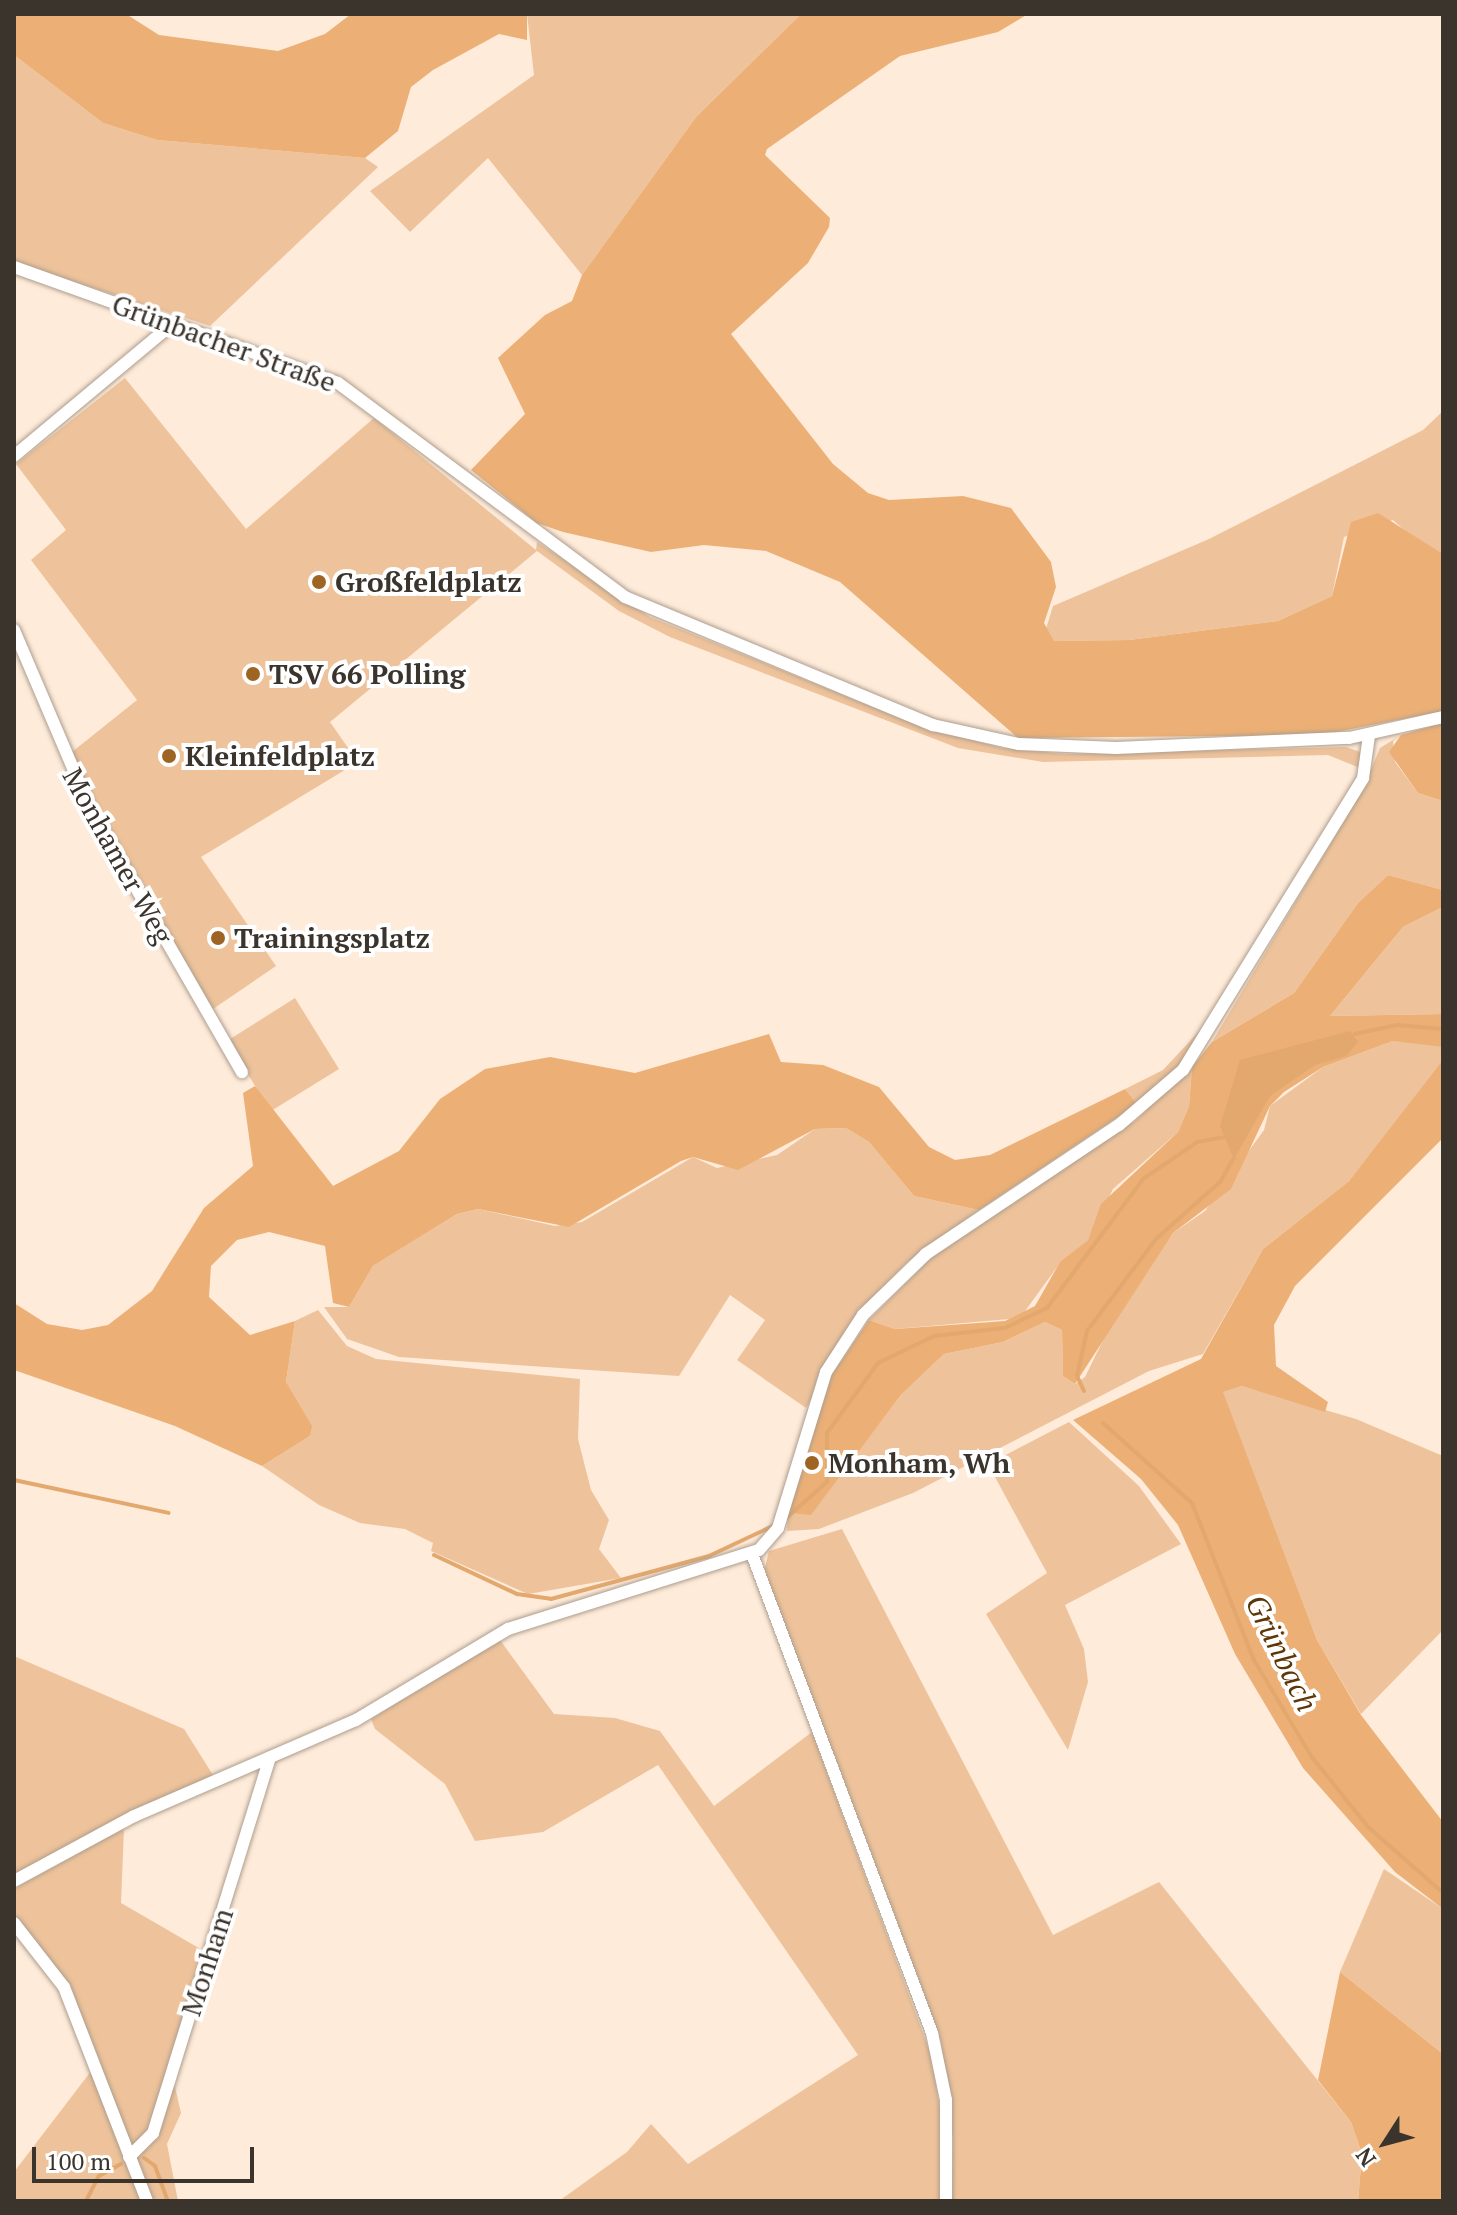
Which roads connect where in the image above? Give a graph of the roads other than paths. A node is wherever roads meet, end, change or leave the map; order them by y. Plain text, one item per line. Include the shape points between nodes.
1 (14, 267) edge
2 (175, 322) junction
3 (14, 456) edge
4 (14, 630) edge
5 (1443, 717) edge
6 (1369, 736) junction
7 (242, 1072) dead end
8 (752, 1554) junction
9 (270, 1758) junction
10 (14, 1881) edge
11 (14, 1923) edge
12 (129, 2157) junction
13 (147, 2201) edge
14 (946, 2201) edge

1 - 2 street, Grünbacher Straße
2 - 3 street
2 - 6 street, Grünbacher Straße via 338,383 533,533 684,627 962,734 1055,749
4 - 7 street, Monhamer Weg via 90,808
5 - 6 street, Grünbacher Straße
6 - 8 street via 1363,778 1183,1070 1119,1125 926,1254 863,1315 815,1399 778,1528
8 - 9 street via 525,1622 356,1720
8 - 14 street via 932,2033 946,2100
9 - 10 street via 134,1816
9 - 12 street, Monham via 153,2133
11 - 12 street via 64,1987
12 - 13 street

